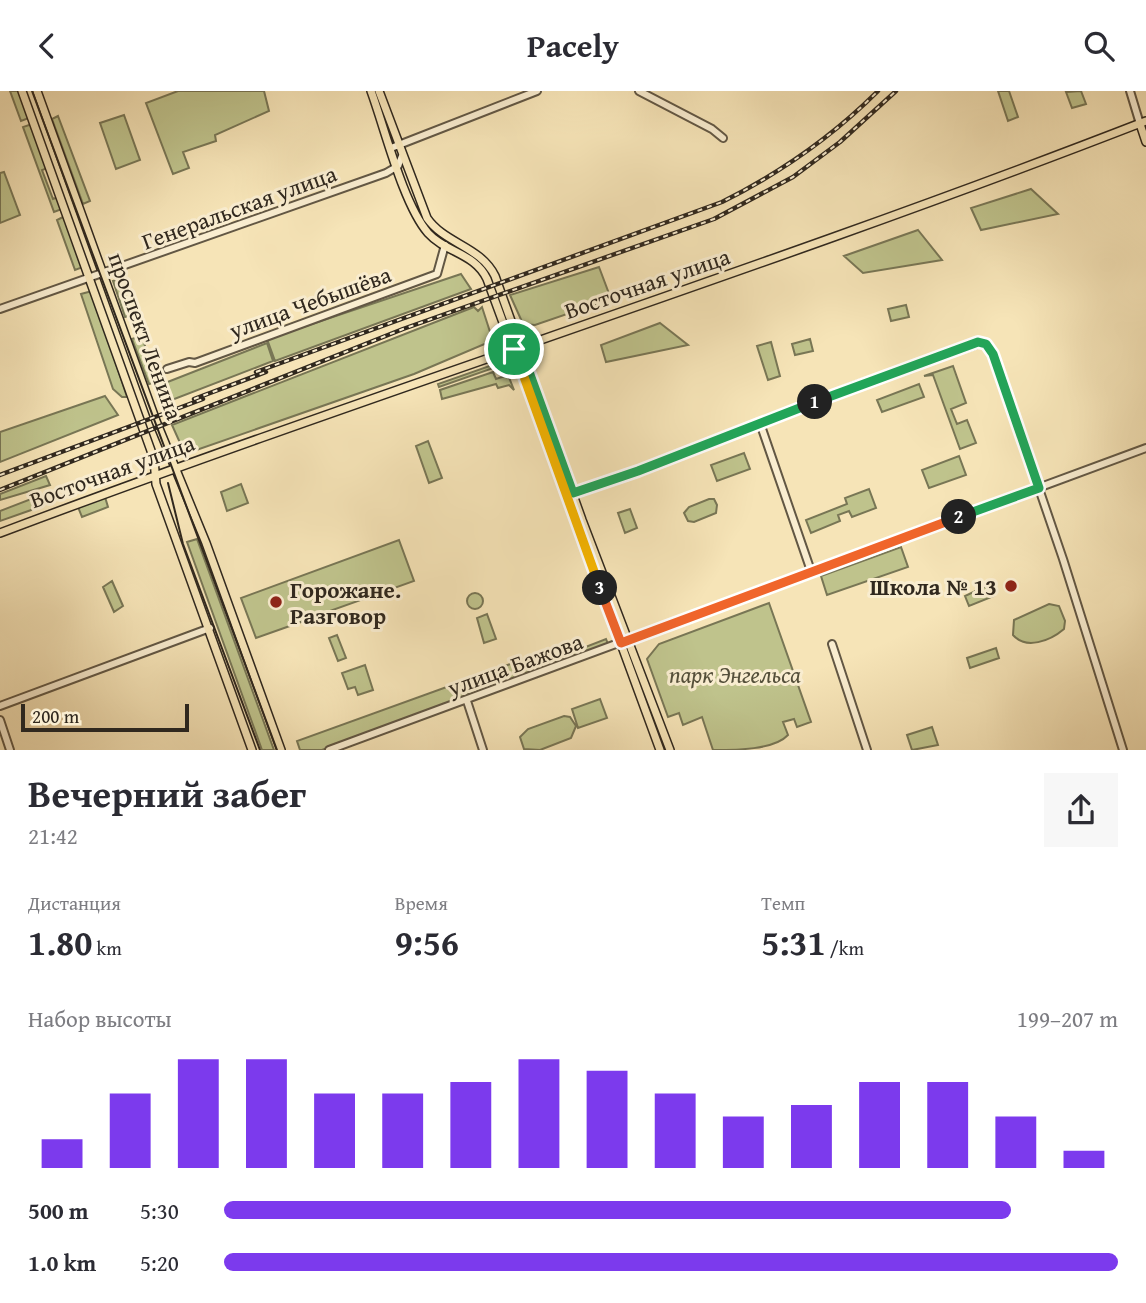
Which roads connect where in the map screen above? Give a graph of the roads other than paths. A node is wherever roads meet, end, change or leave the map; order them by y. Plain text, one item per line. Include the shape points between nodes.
1 (22, 91) edge
2 (37, 91) edge
3 (371, 91) edge
4 (379, 91) edge
5 (537, 91) edge
6 (639, 91) edge
7 (1130, 91) edge
8 (1143, 123) edge
9 (723, 138) dead end
10 (1146, 142) edge
11 (395, 147) junction
12 (402, 156) junction
13 (398, 166) junction
14 (445, 245) junction
15 (103, 274) junction
16 (90, 278) junction
17 (0, 309) edge
18 (517, 348) junction
19 (167, 369) dead end
20 (760, 423) junction
21 (1146, 448) edge
22 (176, 468) junction
23 (155, 476) junction
24 (1039, 488) junction
25 (573, 493) junction
26 (0, 533) edge
27 (811, 571) junction
28 (210, 628) junction
29 (624, 642) junction
30 (832, 644) dead end
31 (467, 701) junction
32 (0, 706) edge
33 (0, 720) edge
34 (10, 750) edge
35 (252, 750) edge
36 (281, 750) edge
37 (329, 750) edge
38 (484, 750) edge
39 (660, 750) edge
40 (670, 750) edge
41 (867, 750) edge
42 (1123, 750) edge

1 - 16 main road, проспект Ленина
2 - 15 main road, проспект Ленина
3 - 11 main road
4 - 11 main road
5 - 11 street
6 - 9 street
7 - 8 street
8 - 10 main road
8 - 18 main road, Восточная улица via 798,251
11 - 12 main road
11 - 13 main road
12 - 13 street
12 - 18 main road via 432,225 490,266
13 - 14 main road via 422,224
13 - 15 street, Генеральская улица
14 - 18 main road via 483,270
14 - 19 street, улица Чебышёва via 436,274 195,363
15 - 16 street, Генеральская улица
15 - 22 main road, проспект Ленина
16 - 17 street, Генеральская улица
16 - 23 main road, проспект Ленина via 154,459
18 - 22 main road, Восточная улица
18 - 25 main road
18 - 29 main road
20 - 24 street via 983,342 993,354
20 - 25 street
20 - 27 street
21 - 24 street, улица Бажова
22 - 23 main road, Восточная улица
22 - 36 main road, проспект Ленина
23 - 26 main road, Восточная улица
23 - 28 main road, проспект Ленина
24 - 27 street, улица Бажова
24 - 42 street
25 - 29 main road
27 - 29 street, улица Бажова
28 - 32 street
28 - 35 main road, проспект Ленина
29 - 31 street, улица Бажова
29 - 39 main road
29 - 40 main road
30 - 41 street
31 - 37 street, улица Бажова
31 - 38 street
33 - 34 street

